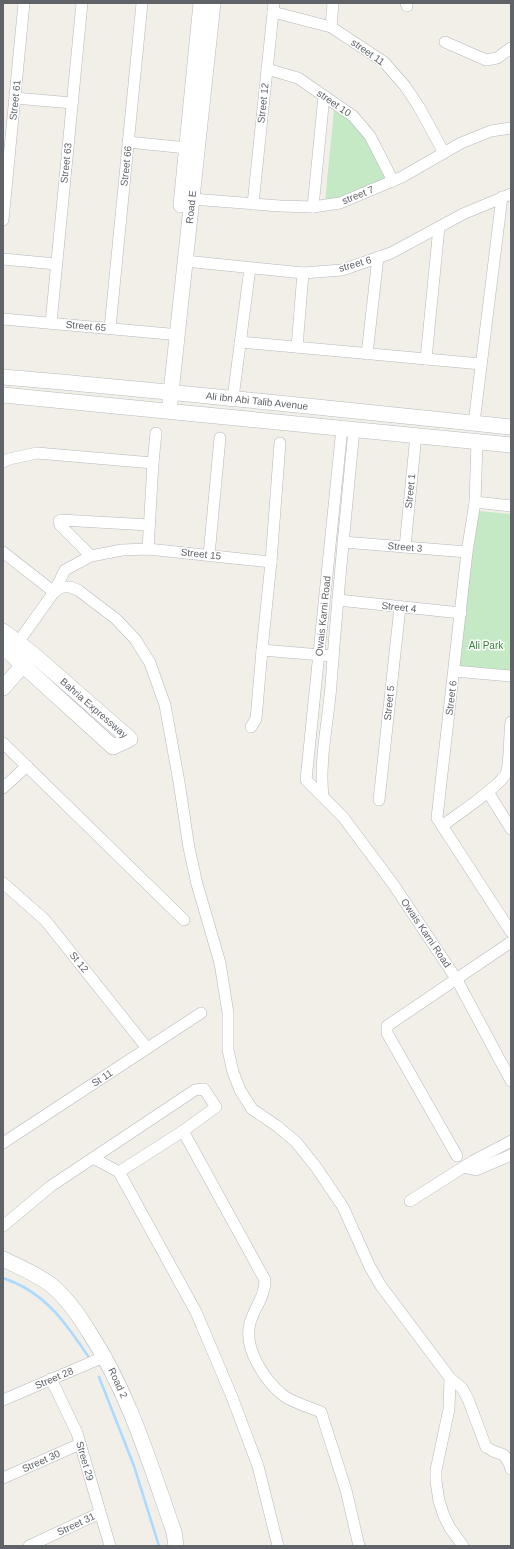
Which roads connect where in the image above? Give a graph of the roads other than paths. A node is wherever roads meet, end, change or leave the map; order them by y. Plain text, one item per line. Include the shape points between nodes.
1 (24, 3) edge
2 (82, 3) edge
3 (142, 3) edge
4 (201, 3) edge
5 (213, 3) edge
6 (333, 3) edge
7 (273, 8) edge
8 (330, 27) junction
9 (445, 42) dead end
10 (511, 48) edge
11 (267, 69) junction
12 (324, 96) junction
13 (15, 98) junction
14 (72, 103) junction
15 (511, 128) edge
16 (128, 142) junction
17 (187, 148) junction
18 (444, 153) junction
19 (393, 181) junction
20 (507, 196) edge
21 (192, 198) junction
22 (253, 204) junction
23 (313, 206) junction
24 (3, 220) edge
25 (439, 227) junction
26 (378, 258) junction
27 (3, 259) edge
28 (185, 261) junction
29 (56, 264) junction
30 (250, 268) junction
31 (303, 274) junction
32 (3, 319) edge
33 (51, 323) junction
34 (110, 328) junction
35 (168, 334) junction
36 (240, 342) junction
37 (297, 347) junction
38 (367, 354) junction
39 (426, 359) junction
40 (481, 364) junction
41 (3, 377) edge
42 (167, 393) junction
43 (3, 395) edge
44 (233, 398) junction
45 (165, 411) junction
46 (474, 423) junction
47 (511, 427) edge
48 (348, 428) junction
49 (156, 434) dead end
50 (416, 436) junction
51 (220, 438) dead end
52 (477, 442) junction
53 (280, 443) dead end
54 (511, 445) edge
55 (3, 462) edge
56 (153, 463) junction
57 (475, 502) junction
58 (511, 506) edge
59 (149, 525) junction
60 (343, 542) junction
61 (404, 547) junction
62 (148, 549) junction
63 (3, 552) edge
64 (467, 552) junction
65 (209, 555) junction
66 (91, 556) junction
67 (271, 562) junction
68 (54, 592) junction
69 (338, 600) junction
70 (400, 607) junction
71 (461, 613) junction
72 (3, 631) edge
73 (10, 648) edge
74 (262, 650) junction
75 (319, 654) junction
76 (333, 656) junction
77 (28, 660) junction
78 (454, 671) junction
79 (511, 676) edge
80 (3, 688) edge
81 (511, 722) edge
82 (251, 727) dead end
83 (510, 736) edge
84 (3, 743) edge
85 (27, 766) junction
86 (509, 775) edge
87 (3, 788) edge
88 (488, 792) junction
89 (323, 797) junction
90 (379, 800) dead end
91 (442, 826) junction
92 (511, 830) edge
93 (3, 883) edge
94 (184, 920) dead end
95 (511, 932) edge
96 (511, 942) edge
97 (457, 980) junction
98 (201, 1013) dead end
99 (146, 1048) junction
100 (511, 1081) edge
101 (183, 1131) junction
102 (511, 1141) edge
103 (3, 1143) edge
104 (511, 1155) edge
105 (458, 1156) dead end
106 (93, 1158) junction
107 (464, 1167) junction
108 (119, 1172) junction
109 (410, 1201) dead end
110 (3, 1226) edge
111 (3, 1259) edge
112 (106, 1356) junction
113 (450, 1378) junction
114 (51, 1379) junction
115 (3, 1400) edge
116 (80, 1444) junction
117 (511, 1469) edge
118 (3, 1478) edge
119 (100, 1513) junction
120 (29, 1546) edge
121 (110, 1546) edge
122 (176, 1546) edge
123 (278, 1546) edge
124 (359, 1546) edge
125 (463, 1546) edge

1 - 13 street, Street 61
2 - 14 street, Street 63
3 - 16 street, Street 66
4 - 17 street, Road E
5 - 21 street, Road E
6 - 8 street
7 - 8 street, street 11
7 - 11 street, Street 12
8 - 18 street, street 11 via 384,62 419,107
9 - 10 street via 486,60 497,58
11 - 12 street, street 10 via 298,78
11 - 22 street, Street 12
12 - 19 street, street 10 via 353,116 370,136
12 - 23 street
13 - 14 street
13 - 24 street, Street 61
14 - 29 street, Street 63
15 - 18 street, street 7 via 491,131
16 - 17 street
16 - 34 street, Street 66
17 - 35 street, Road E
18 - 19 street, street 7
19 - 23 street, street 7 via 340,203
20 - 25 street, street 6
20 - 40 street
21 - 22 street, street 7
21 - 28 street, Road E
22 - 23 street, street 7
25 - 26 street, street 6
25 - 39 street
26 - 31 street, street 6 via 342,270
26 - 38 street
27 - 29 street
28 - 30 street, street 6
28 - 42 street, Road E
29 - 33 street, Street 63
30 - 31 street, street 6
30 - 36 street
31 - 37 street
32 - 33 street, Street 65
33 - 34 street, Street 65
34 - 35 street, Street 65
35 - 42 street, Road E
36 - 37 street
36 - 44 street
37 - 38 street
38 - 39 street
39 - 40 street
40 - 46 street
41 - 42 street, Ali ibn Abi Talib Avenue
42 - 44 street, Ali ibn Abi Talib Avenue
42 - 45 street, Road E
43 - 45 street, Ali ibn Abi Talib Avenue
44 - 46 street, Ali ibn Abi Talib Avenue
45 - 48 street, Ali ibn Abi Talib Avenue
46 - 47 street, Ali ibn Abi Talib Avenue
48 - 50 street, Ali ibn Abi Talib Avenue
48 - 60 street, Owais Karni Road
48 - 75 street, Owais Karni Road
49 - 56 street
50 - 52 street, Ali ibn Abi Talib Avenue
50 - 61 street, Street 1
51 - 65 street
52 - 54 street, Ali ibn Abi Talib Avenue
52 - 57 street, Street 6
53 - 67 street
55 - 56 street via 37,453
56 - 59 street
57 - 58 street
57 - 64 street, Street 6
59 - 62 street
59 - 66 street via 59,521
60 - 61 street, Street 3
60 - 69 street, Owais Karni Road
61 - 64 street, Street 3
62 - 65 street, Street 15
62 - 66 street, Street 15 via 122,550
63 - 68 street
64 - 71 street, Street 6
65 - 67 street, Street 15
66 - 68 street, Street 15 via 65,570
67 - 74 street
68 - 73 street, Street 15
68 - 113 street via 62,587 78,590 116,619 135,639 150,663 165,704 189,848 220,963 228,1013 228,1050 240,1090 252,1110 296,1142 316,1167 343,1207 380,1286
69 - 70 street, Street 4
69 - 76 street, Owais Karni Road
70 - 71 street, Street 4
70 - 90 street, Street 5
71 - 78 street, Street 6
72 - 73 street, Bahria Expressway
73 - 77 street, Bahria Expressway
74 - 75 street
74 - 82 street via 256,718
75 - 76 street
75 - 89 street, Owais Karni Road via 306,780
76 - 89 street, Owais Karni Road via 322,758
77 - 77 street, Bahria Expressway via 130,739 113,747
77 - 80 street
78 - 79 street
78 - 91 street, Street 6 via 437,818
81 - 83 street
83 - 86 street
84 - 85 street
85 - 87 street
85 - 94 street
86 - 88 street
88 - 91 street
88 - 92 street
89 - 97 street, Owais Karni Road via 343,816 393,884
91 - 95 street, Street 6
93 - 99 street, St 12 via 45,920
96 - 97 street
97 - 100 street, Owais Karni Road
97 - 105 street via 388,1024 387,1033
98 - 99 street, St 11
99 - 103 street, St 11
101 - 106 street via 216,1107 204,1089 195,1090
101 - 108 street
101 - 124 street via 265,1280 265,1290 250,1324 249,1344 256,1362 273,1386 285,1396 320,1412 346,1490
102 - 107 street
104 - 107 street via 476,1170
106 - 108 street
106 - 110 street via 51,1186
107 - 109 street
108 - 123 street via 196,1312 232,1396 258,1466
111 - 112 street, Road 2 via 33,1274 65,1298
112 - 114 street, Street 28
112 - 122 street, Road 2 via 142,1440 174,1532
113 - 117 street via 465,1393 486,1447 504,1455
113 - 125 street via 449,1409 436,1481 444,1516
114 - 115 street, Street 28
114 - 116 street, Street 29
116 - 118 street, Street 30
116 - 119 street, Street 29
119 - 120 street, Street 31
119 - 121 street, Street 29

